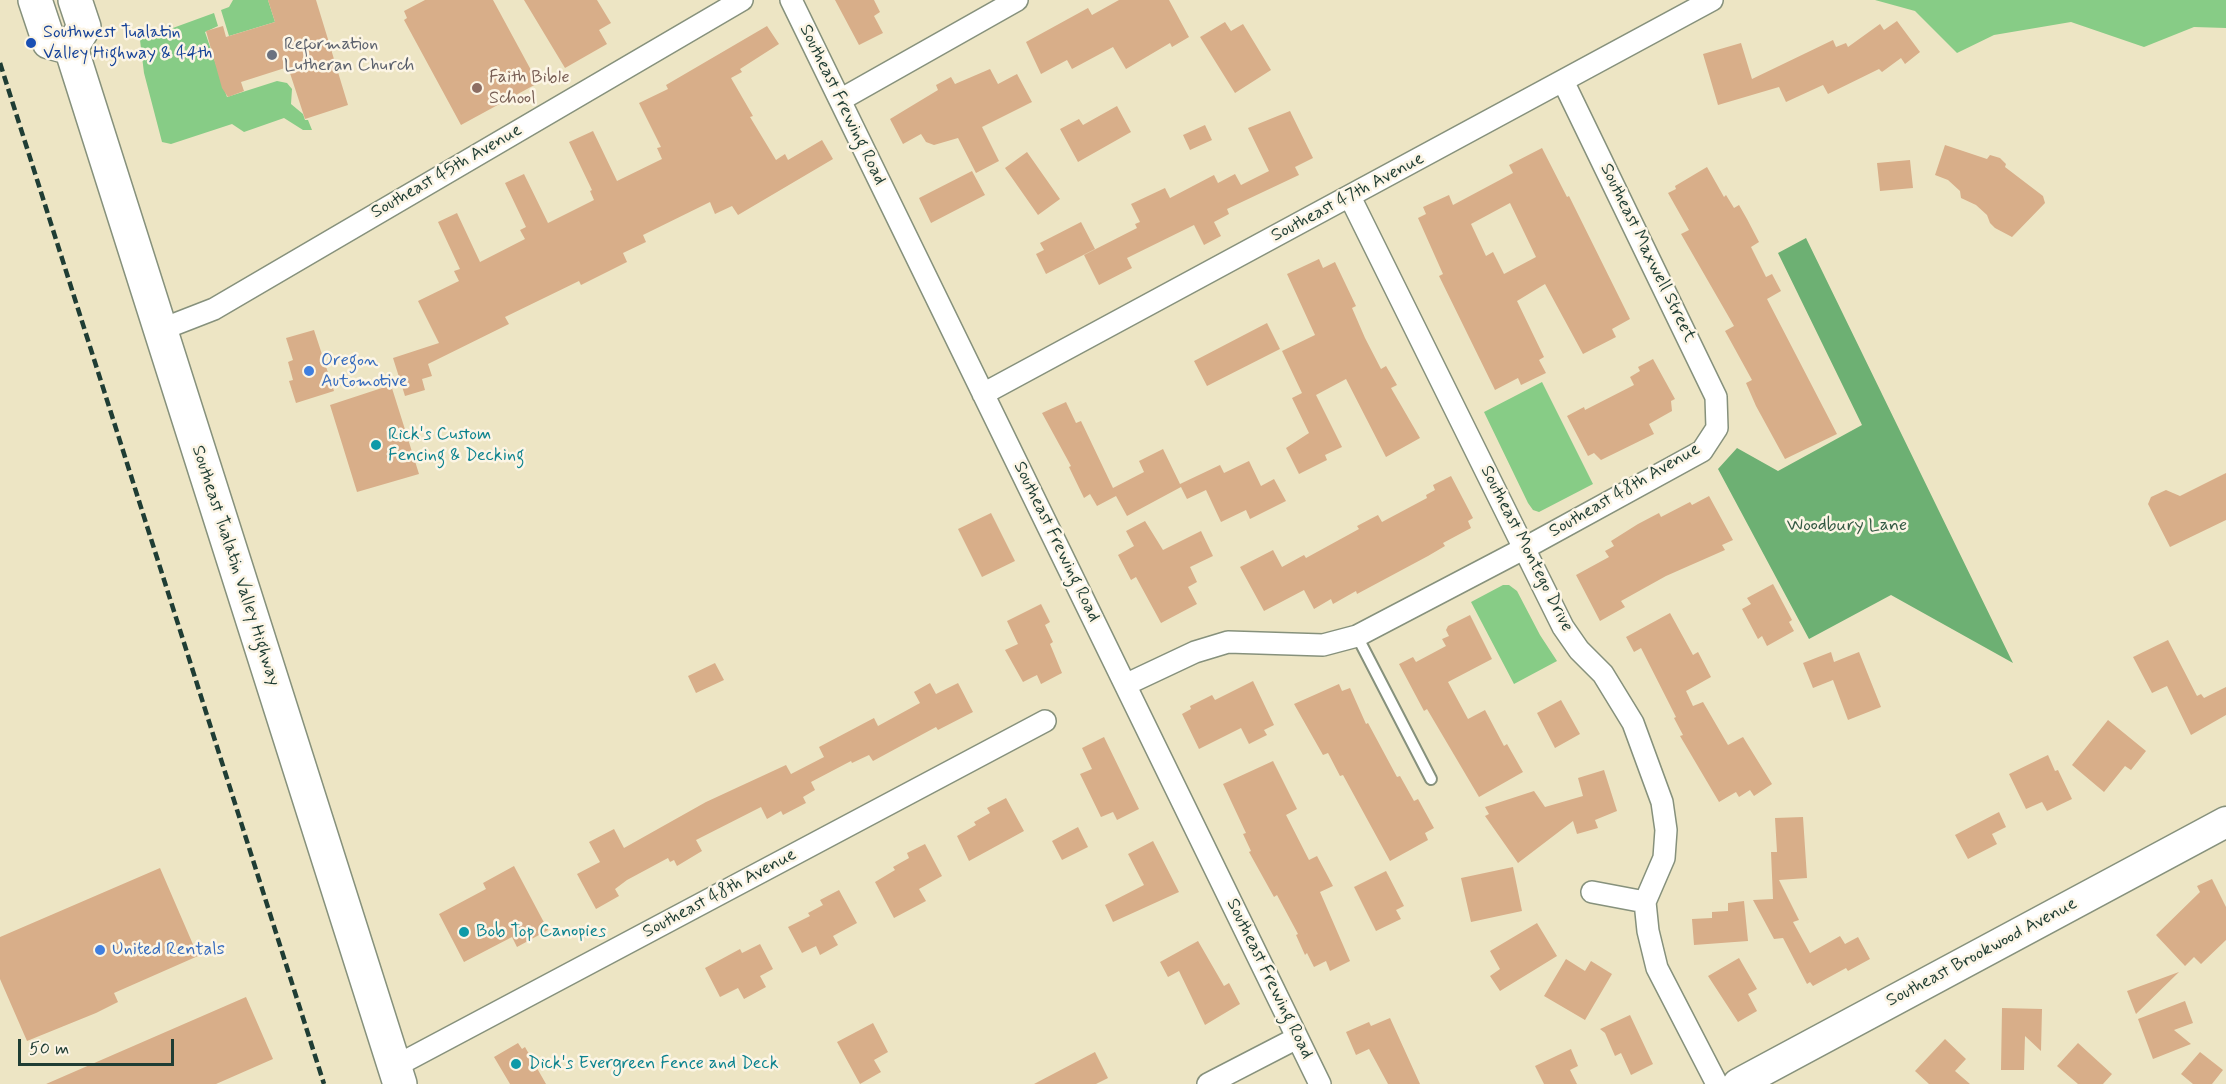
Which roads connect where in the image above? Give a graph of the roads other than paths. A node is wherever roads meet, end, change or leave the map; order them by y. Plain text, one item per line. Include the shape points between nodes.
1 (35, 0) edge
2 (75, 0) edge
3 (791, 0) edge
4 (1017, 0) edge
5 (1712, 0) edge
6 (734, 2) edge
7 (71, 48) junction
8 (1563, 81) junction
9 (840, 100) junction
10 (1350, 196) junction
11 (160, 330) junction
12 (983, 394) junction
13 (1717, 428) joint
14 (1526, 548) junction
15 (1357, 636) junction
16 (1127, 684) junction
17 (1046, 721) dead end
18 (1431, 779) dead end
19 (2226, 822) edge
20 (1592, 892) dead end
21 (1645, 902) junction
22 (1297, 1038) junction
23 (397, 1076) edge
24 (1208, 1084) edge
25 (1320, 1084) edge
26 (1718, 1084) edge
27 (1738, 1084) edge

1 - 7 main road via 49,42
2 - 7 main road via 84,27
3 - 9 street, Southeast Frewing Road
4 - 9 street
5 - 8 street, Southeast 47th Avenue
6 - 11 street, Southeast 45th Avenue via 214,309
7 - 11 main road, Southeast Tualatin Valley Highway
8 - 10 street, Southeast 47th Avenue
8 - 13 street, Southeast Maxwell Street via 1716,397
9 - 12 street, Southeast Frewing Road
10 - 12 street, Southeast 47th Avenue
10 - 14 street, Southeast Montego Drive
11 - 23 main road, Southeast Tualatin Valley Highway
12 - 16 street, Southeast Frewing Road
13 - 14 street, Southeast 48th Avenue via 1702,451
14 - 15 street, Southeast 48th Avenue
14 - 21 street, Southeast Montego Drive via 1563,627 1618,694 1662,802 1664,858
15 - 16 street, Southeast 48th Avenue via 1323,645 1228,642 1196,652
15 - 18 lane
16 - 22 street, Southeast Frewing Road
17 - 23 street, Southeast 48th Avenue
19 - 27 main road, Southeast Brookwood Avenue
20 - 21 street
21 - 26 street, Southeast Montego Drive via 1657,968
22 - 24 street
22 - 25 street, Southeast Frewing Road

